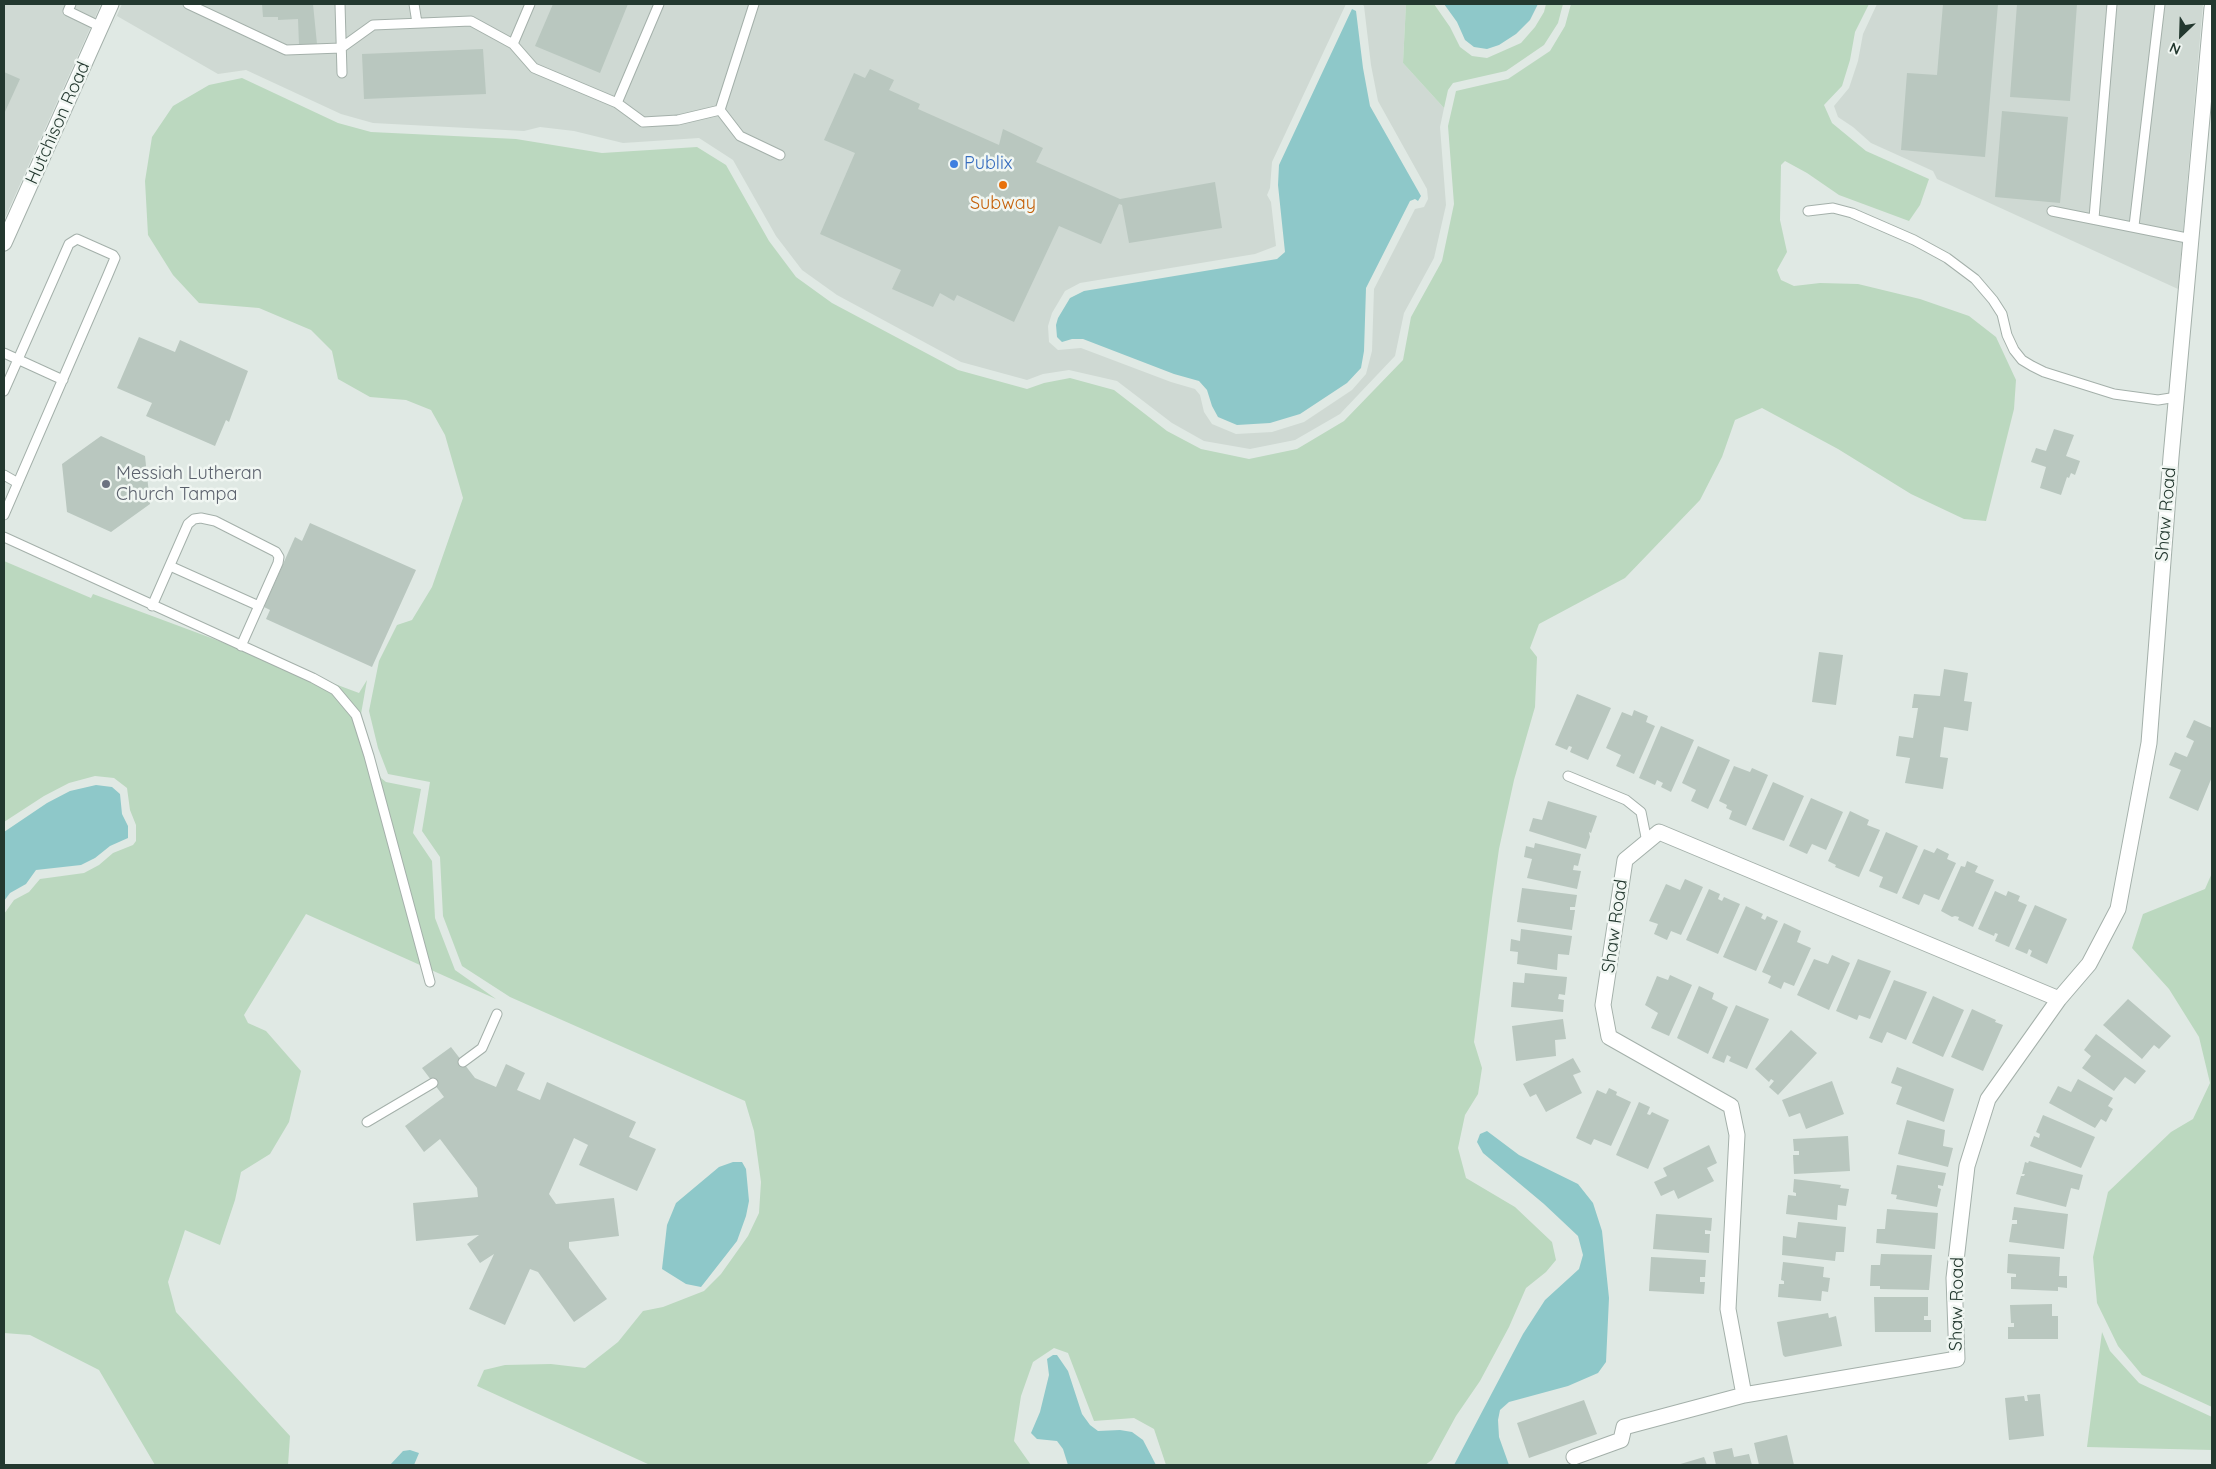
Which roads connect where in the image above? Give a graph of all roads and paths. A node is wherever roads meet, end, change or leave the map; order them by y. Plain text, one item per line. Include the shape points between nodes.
1 (71, 4) edge
2 (111, 4) edge
3 (188, 4) edge
4 (340, 4) edge
5 (414, 4) edge
6 (530, 4) edge
7 (659, 4) edge
8 (754, 4) edge
9 (2112, 4) edge
10 (2160, 4) edge
11 (208, 8) edge
12 (2212, 8) edge
13 (417, 23) junction
14 (101, 27) junction
15 (513, 44) junction
16 (341, 48) junction
17 (342, 73) dead end
18 (616, 103) junction
19 (720, 110) junction
20 (780, 155) dead end
21 (1808, 211) dead end
22 (2052, 211) dead end
23 (2094, 218) junction
24 (2134, 226) junction
25 (2192, 239) junction
26 (4, 243) edge
27 (4, 353) edge
28 (18, 359) junction
29 (63, 380) junction
30 (4, 391) edge
31 (2177, 398) junction
32 (4, 476) edge
33 (18, 483) junction
34 (4, 515) edge
35 (4, 537) edge
36 (170, 566) junction
37 (152, 606) junction
38 (259, 606) junction
39 (241, 646) junction
40 (1568, 776) dead end
41 (1647, 842) junction
42 (430, 982) dead end
43 (2058, 1000) junction
44 (497, 1014) dead end
45 (462, 1062) dead end
46 (433, 1083) dead end
47 (368, 1122) dead end
48 (1744, 1395) junction
49 (1574, 1457) dead end

1 - 14 lane via 68,11
2 - 14 street, Hutchison Road
3 - 11 lane
4 - 16 lane
5 - 13 lane
6 - 15 lane
7 - 18 lane
8 - 19 lane
9 - 23 lane
10 - 24 lane
11 - 16 lane via 286,50
12 - 25 street, Shaw Road
13 - 15 lane via 470,21
13 - 16 lane via 373,25
14 - 26 street, Hutchison Road
15 - 18 lane via 534,68
16 - 17 lane
18 - 19 lane via 643,122 678,120
19 - 20 lane via 740,136
21 - 31 lane via 1833,208 1852,213 1947,258 1975,279 1993,300 2002,314 2014,350 2032,366 2114,394 2158,400
22 - 23 lane
23 - 24 lane
24 - 25 lane
25 - 31 street, Shaw Road
27 - 28 lane
28 - 29 lane
28 - 29 lane via 69,244 77,239 109,252 115,258
28 - 30 lane
29 - 33 lane
31 - 43 street, Shaw Road via 2149,743 2118,909 2089,964
32 - 33 lane
33 - 34 lane
35 - 37 lane
36 - 37 lane
36 - 38 lane
36 - 38 lane via 188,524 201,518 215,521 276,552 279,557
37 - 39 lane
38 - 39 lane
39 - 42 lane via 335,690 356,715
40 - 41 lane via 1626,800 1641,812
41 - 43 street, Shaw Road via 1659,832
41 - 48 street, Shaw Road via 1625,860 1603,1005 1608,1037 1731,1106 1737,1135 1728,1309
43 - 48 street, Shaw Road via 1988,1099 1967,1166 1954,1278 1957,1360
44 - 45 lane via 482,1048
46 - 47 lane
48 - 49 street, Shaw Road via 1624,1427 1621,1440

